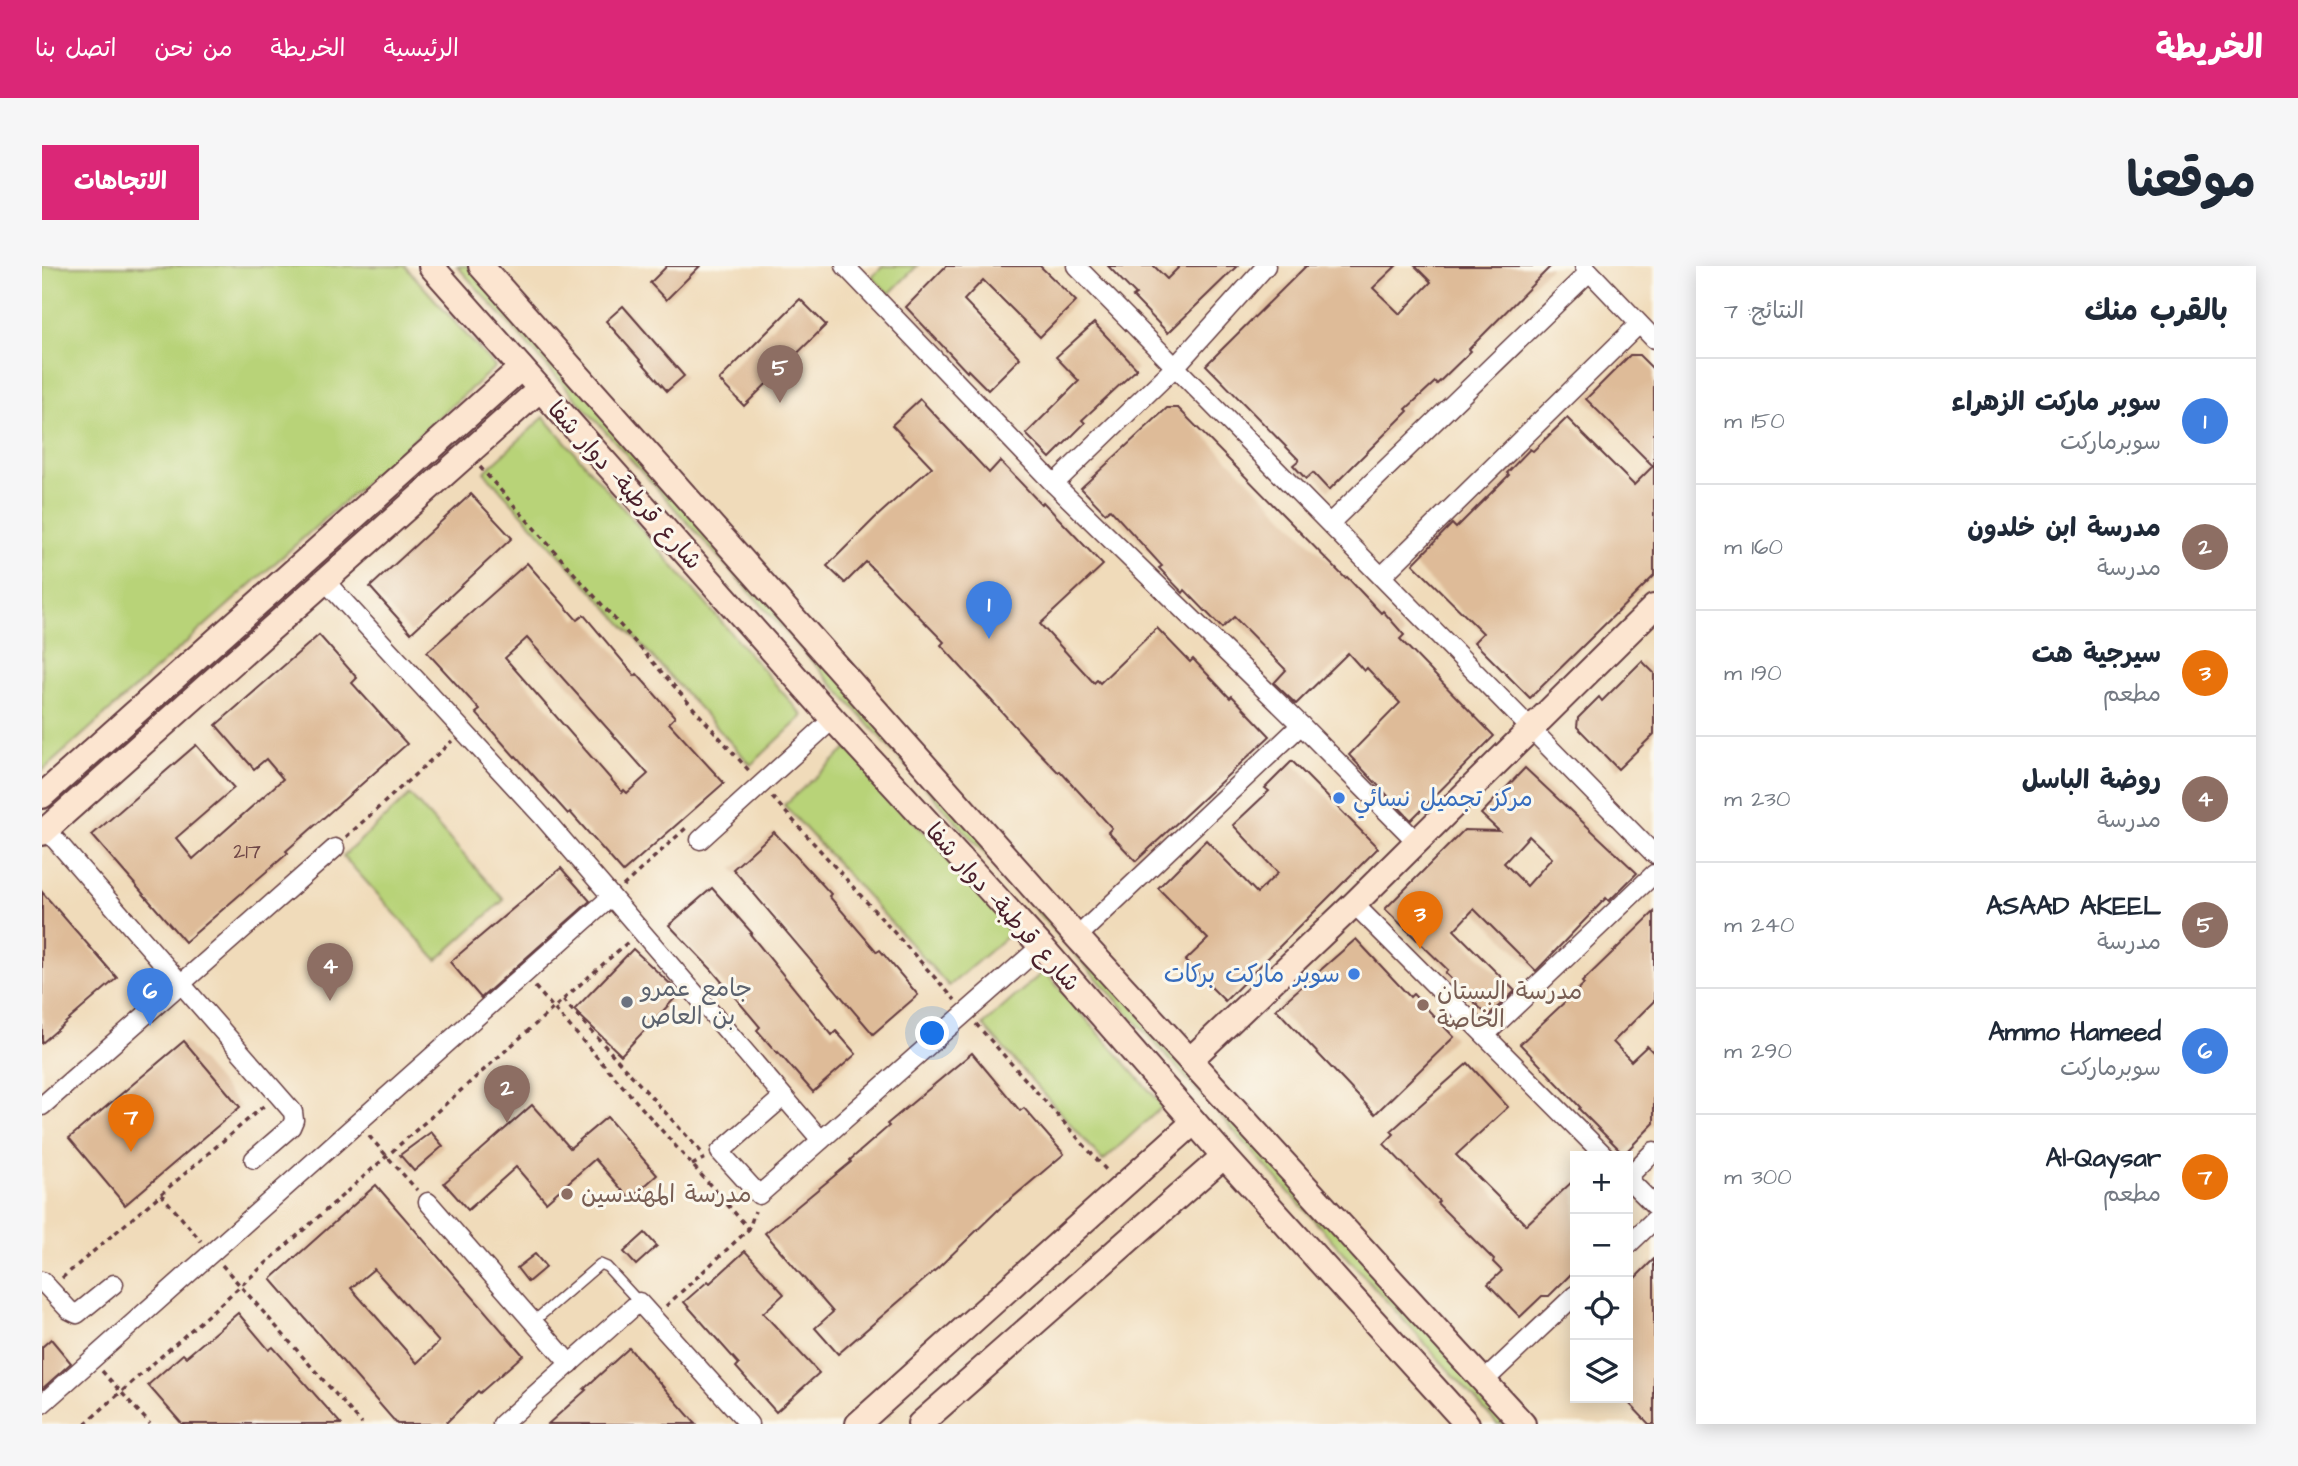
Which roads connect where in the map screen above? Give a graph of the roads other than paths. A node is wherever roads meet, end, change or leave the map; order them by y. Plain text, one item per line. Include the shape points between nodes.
1 (430, 266) edge
2 (481, 266) edge
3 (845, 266) edge
4 (1076, 266) edge
5 (1266, 266) edge
6 (1587, 269) edge
7 (1639, 324) junction
8 (1654, 339) edge
9 (1175, 367) junction
10 (522, 369) junction
11 (540, 389) junction
12 (1054, 484) junction
13 (1330, 523) junction
14 (306, 560) junction
15 (1382, 576) junction
16 (325, 581) junction
17 (1654, 607) edge
18 (833, 719) junction
19 (1301, 725) junction
20 (1531, 729) junction
21 (951, 795) junction
22 (42, 796) edge
23 (924, 820) junction
24 (43, 829) edge
25 (700, 840) road end
26 (1417, 842) junction
27 (334, 848) road end
28 (1654, 854) edge
29 (1654, 874) edge
30 (611, 897) junction
31 (1354, 904) junction
32 (1077, 937) junction
33 (1041, 946) junction
34 (180, 983) junction
35 (1485, 1035) junction
36 (1190, 1060) junction
37 (783, 1097) junction
38 (42, 1106) edge
39 (1194, 1122) junction
40 (821, 1140) junction
41 (1600, 1151) edge
42 (1654, 1151) edge
43 (1224, 1156) junction
44 (254, 1159) dead end
45 (1633, 1173) edge
46 (1633, 1183) edge
47 (428, 1202) road end
48 (1654, 1205) edge
49 (1654, 1220) edge
50 (1633, 1240) edge
51 (114, 1284) dead end
52 (46, 1285) edge
53 (1570, 1300) edge
54 (639, 1302) junction
55 (533, 1322) junction
56 (570, 1364) junction
57 (1484, 1381) junction
58 (42, 1404) edge
59 (502, 1424) edge
60 (749, 1424) edge
61 (858, 1424) edge
62 (920, 1424) edge
63 (1467, 1424) edge
64 (1523, 1424) edge

1 - 10 main road, شارع قرطبة- دوار شفا
2 - 21 main road
3 - 12 street
4 - 9 street
5 - 9 street
6 - 7 street
6 - 13 street
7 - 8 street
7 - 15 street
9 - 12 street
9 - 13 street
10 - 11 main road, شارع قرطبة- دوار شفا
10 - 14 main road
11 - 16 main road
11 - 18 main road, شارع قرطبة- دوار شفا
12 - 19 street
13 - 15 street
14 - 16 main road
14 - 22 main road
15 - 20 street
16 - 24 main road
16 - 30 street
17 - 20 main road
18 - 23 main road, شارع قرطبة- دوار شفا
18 - 25 street
19 - 26 street
19 - 32 street
20 - 26 main road
20 - 28 street
21 - 23 main road
21 - 32 main road
23 - 33 main road, شارع قرطبة- دوار شفا
24 - 34 street
26 - 31 main road
27 - 34 street
29 - 35 street
30 - 37 street
30 - 58 street
31 - 35 street
31 - 36 main road
32 - 36 main road
33 - 39 main road, شارع قرطبة- دوار شفا
33 - 40 street
34 - 38 street
34 - 44 street via 293,1112 291,1127
35 - 41 street
36 - 57 main road
37 - 40 street
37 - 40 street via 720,1152 759,1195
39 - 43 main road, شارع قرطبة- دوار شفا
39 - 61 main road
42 - 45 street
43 - 62 main road
43 - 63 main road, شارع قرطبة- دوار شفا
46 - 48 street
47 - 55 street
49 - 50 street
51 - 52 street via 77,1314
53 - 57 street
54 - 55 lane via 600,1264
54 - 56 street
54 - 60 street
55 - 56 street
56 - 59 street
57 - 64 main road

